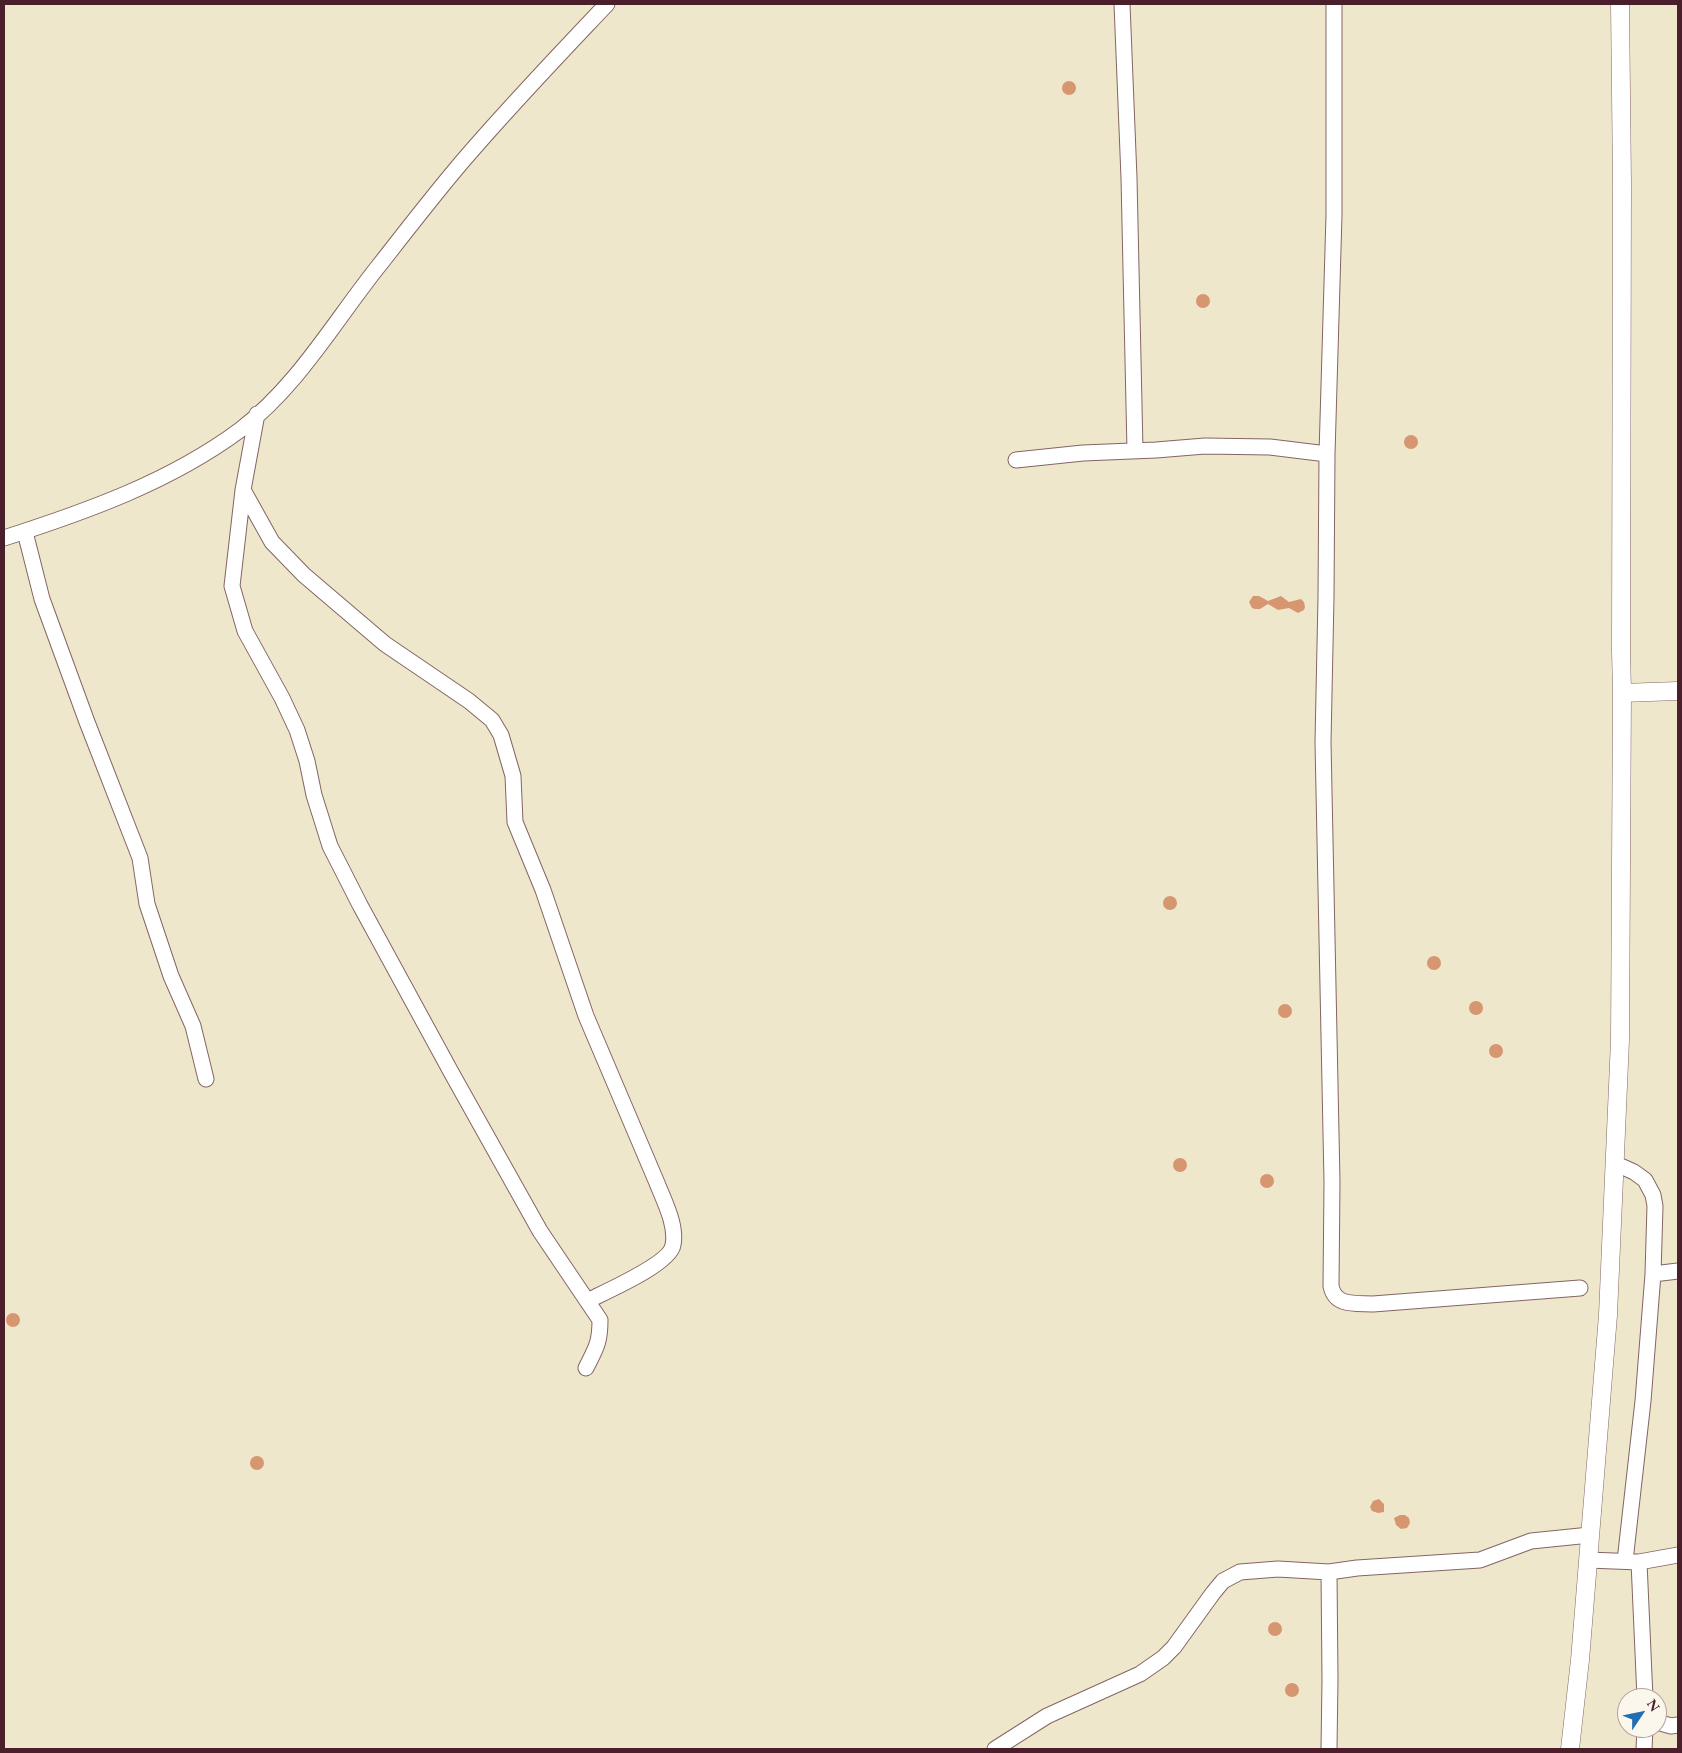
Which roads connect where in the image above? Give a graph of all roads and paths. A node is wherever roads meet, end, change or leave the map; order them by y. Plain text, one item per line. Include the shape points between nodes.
1 (607, 4) edge
2 (1122, 4) edge
3 (1334, 4) edge
4 (1620, 4) edge
5 (257, 414) junction
6 (1135, 450) junction
7 (1327, 454) junction
8 (1016, 460) dead end
9 (242, 490) junction
10 (25, 532) junction
11 (4, 538) edge
12 (1678, 691) edge
13 (1622, 693) junction
14 (206, 1079) dead end
15 (1614, 1163) junction
16 (1678, 1271) edge
17 (1653, 1274) junction
18 (1580, 1288) dead end
19 (587, 1301) junction
20 (586, 1368) dead end
21 (1590, 1535) junction
22 (1678, 1556) edge
23 (1588, 1560) junction
24 (1632, 1562) junction
25 (1329, 1572) junction
26 (1644, 1688) edge
27 (994, 1749) edge
28 (1329, 1749) edge
29 (1570, 1749) edge

1 - 5 street via 455,170 378,265 300,372
2 - 6 street
3 - 7 street via 1334,215
4 - 13 street
5 - 9 street
5 - 10 street via 194,460 121,496
6 - 7 street via 1270,447
6 - 8 street
7 - 18 street via 1323,742 1332,1292 1343,1302 1373,1304
9 - 19 street via 232,586 237,609 245,631 297,730 330,846 536,1222
9 - 19 street via 272,542 304,575 385,644 469,701 492,720 501,735 513,776 515,822 543,890 586,1016 657,1183 673,1230 674,1244 665,1257 636,1277
10 - 11 street
10 - 14 street via 42,599 140,858 147,904 171,976 193,1026
12 - 13 street
13 - 15 street via 1620,1040
15 - 17 street via 1645,1180 1654,1195
15 - 21 street via 1608,1315
16 - 17 street
17 - 24 street
19 - 20 street via 600,1320 600,1337
21 - 23 street
21 - 25 street via 1531,1542 1480,1560
22 - 24 street
23 - 24 street
23 - 29 street
24 - 26 street
25 - 27 street via 1278,1569 1251,1570 1232,1575 1213,1593 1163,1658 1140,1674 1047,1716
25 - 28 street

